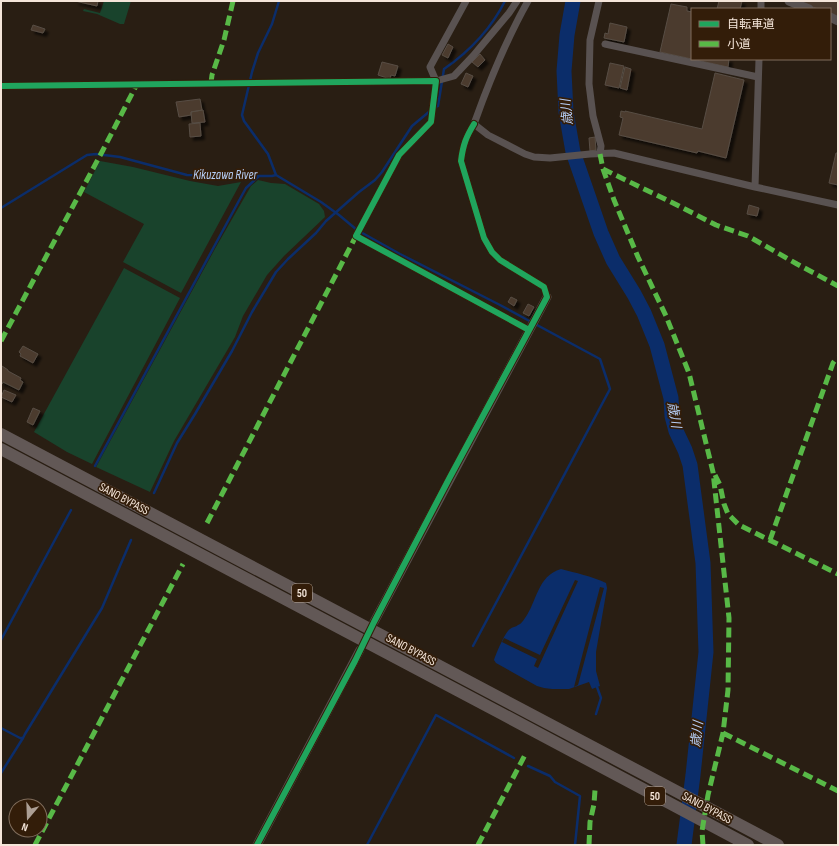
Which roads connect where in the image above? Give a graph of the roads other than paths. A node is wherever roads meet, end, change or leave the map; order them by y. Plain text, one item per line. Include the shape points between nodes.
1 (466, 1) edge
2 (517, 1) edge
3 (528, 1) edge
4 (599, 1) edge
5 (789, 1) edge
6 (806, 8) edge
7 (605, 44) dead end
8 (759, 60) edge
9 (758, 77) junction
10 (437, 81) junction
11 (1, 86) edge
12 (474, 124) junction
13 (600, 154) junction
14 (755, 187) junction
15 (838, 205) edge
16 (547, 296) joint
17 (529, 330) junction
18 (1, 434) edge
19 (1, 449) edge
20 (374, 622) dead end
21 (360, 650) dead end
22 (257, 845) edge
23 (748, 845) edge
24 (778, 845) edge

1 - 10 street via 430,67
2 - 10 street via 454,76
3 - 12 street via 502,52
4 - 13 street via 590,40 589,84 593,116 601,146
5 - 6 street
7 - 9 street
8 - 9 street
9 - 14 street
10 - 11 street
10 - 17 street via 432,122 399,155 356,236
12 - 13 street via 488,136 534,157
12 - 16 street via 466,136 461,161 484,238 500,260 544,287
13 - 14 street via 614,153
14 - 15 street
16 - 17 street
17 - 20 street
18 - 24 highway, SANO BYPASS / 50
19 - 23 highway, SANO BYPASS / 50
21 - 22 street

